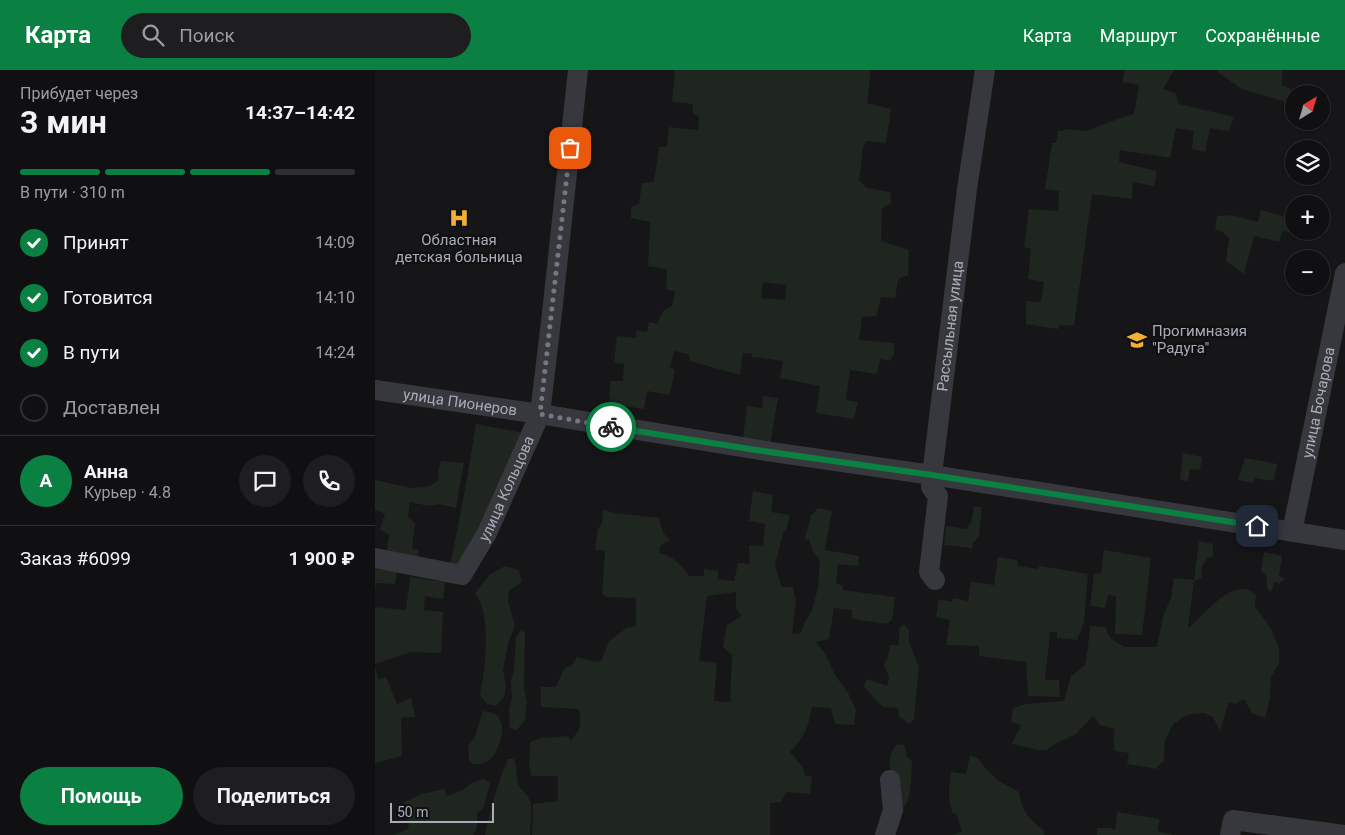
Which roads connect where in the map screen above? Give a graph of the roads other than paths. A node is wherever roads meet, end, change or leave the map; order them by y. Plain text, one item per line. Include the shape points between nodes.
1 (578, 70) edge
2 (985, 70) edge
3 (1345, 273) edge
4 (375, 390) edge
5 (540, 414) junction
6 (932, 475) junction
7 (1292, 532) junction
8 (1345, 540) edge
9 (375, 558) edge
10 (935, 580) dead end
11 (890, 780) dead end
12 (1231, 827) edge
13 (1345, 834) edge
14 (885, 835) edge

1 - 5 street, улица Кольцова
2 - 6 street, Рассыльная улица
3 - 7 street, улица Бочарова
4 - 5 street, улица Пионеров
5 - 6 street, улица Пионеров
5 - 9 street, улица Кольцова via 487,533 462,574
6 - 7 street, улица Пионеров
6 - 10 street, Рассыльная улица via 931,487 938,496 929,572
7 - 8 street, улица Пионеров
11 - 14 street via 893,810
12 - 13 street

